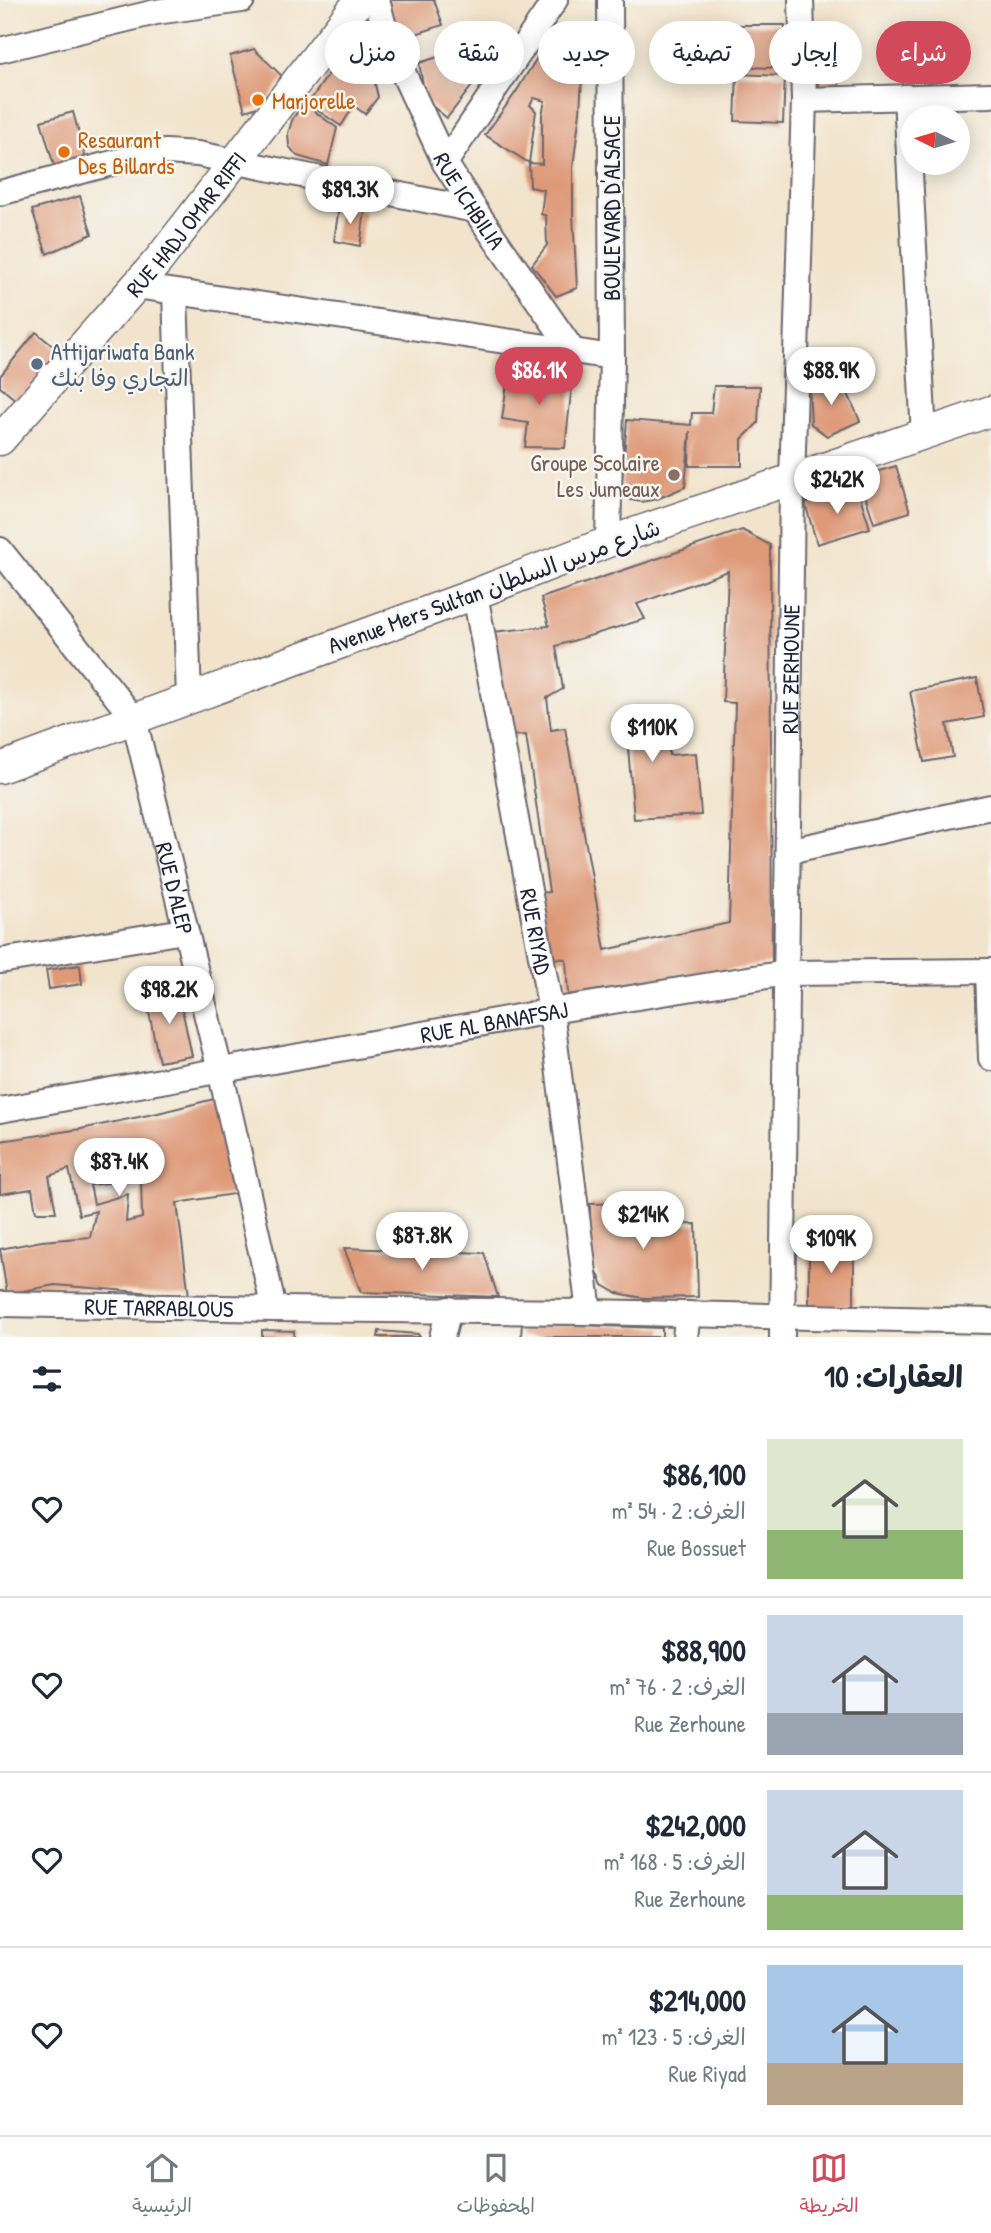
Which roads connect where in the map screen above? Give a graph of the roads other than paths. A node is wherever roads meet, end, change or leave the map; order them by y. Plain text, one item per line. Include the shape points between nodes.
1 (242, 0) edge
2 (360, 0) edge
3 (377, 0) edge
4 (555, 0) edge
5 (610, 0) edge
6 (801, 0) edge
7 (154, 6) edge
8 (0, 50) edge
9 (991, 95) edge
10 (906, 97) junction
11 (804, 100) junction
12 (234, 163) junction
13 (445, 163) junction
14 (0, 193) edge
15 (475, 209) junction
16 (136, 286) junction
17 (175, 293) junction
18 (573, 351) junction
19 (612, 357) junction
20 (991, 411) edge
21 (924, 436) junction
22 (0, 440) edge
23 (792, 481) junction
24 (608, 542) junction
25 (0, 550) edge
26 (475, 594) junction
27 (189, 698) junction
28 (134, 719) junction
29 (0, 768) edge
30 (991, 807) edge
31 (788, 851) junction
32 (184, 932) junction
33 (0, 961) edge
34 (990, 971) edge
35 (786, 973) junction
36 (551, 1011) junction
37 (991, 1058) edge
38 (220, 1070) junction
39 (0, 1110) edge
40 (0, 1304) edge
41 (274, 1309) junction
42 (449, 1309) junction
43 (589, 1312) junction
44 (991, 1321) edge
45 (687, 1326) edge
46 (782, 1327) edge
47 (442, 1337) edge

1 - 7 street
2 - 12 street, RUE HADJ OMAR RIFFI
3 - 13 street, RUE ICHBILIA via 387,38
4 - 13 street
5 - 19 street, BOULEVARD D'ALSACE
6 - 11 street, RUE ZERHOUNE
7 - 8 street
9 - 10 street
10 - 11 street
10 - 21 street
11 - 23 street, RUE ZERHOUNE
12 - 14 street via 198,154 142,155
12 - 15 street
12 - 16 street, RUE HADJ OMAR RIFFI
13 - 15 street, RUE ICHBILIA
15 - 18 street, RUE ICHBILIA
16 - 17 street
16 - 22 street, RUE HADJ OMAR RIFFI
17 - 18 street
17 - 27 street
18 - 19 street
19 - 24 street, BOULEVARD D'ALSACE
20 - 21 street, Avenue Mers Sultan شارع مرس السلطان
21 - 23 street, Avenue Mers Sultan شارع مرس السلطان
23 - 24 street, Avenue Mers Sultan شارع مرس السلطان
23 - 31 street, RUE ZERHOUNE
24 - 26 street, Avenue Mers Sultan شارع مرس السلطان
25 - 28 street, RUE D'ALEP
26 - 27 street, Avenue Mers Sultan شارع مرس السلطان
26 - 36 street, RUE RIYAD
27 - 28 street, Avenue Mers Sultan شارع مرس السلطان
28 - 29 street, Avenue Mers Sultan شارع مرس السلطان
28 - 32 street, RUE D'ALEP
30 - 31 street
31 - 35 street, RUE ZERHOUNE
32 - 33 street
32 - 38 street, RUE D'ALEP
34 - 35 street, RUE AL BANAFSAJ
34 - 37 street
35 - 36 street, RUE AL BANAFSAJ
35 - 46 street, RUE ZERHOUNE
36 - 38 street, RUE AL BANAFSAJ
36 - 43 street, RUE RIYAD
38 - 39 street, RUE AL BANAFSAJ
38 - 41 street, RUE D'ALEP
40 - 41 street, RUE TARRABLOUS
41 - 42 street, RUE TARRABLOUS
42 - 43 street, RUE TARRABLOUS
42 - 47 street
43 - 45 street, RUE TARRABLOUS
44 - 46 street, RUE TARRABLOUS
45 - 46 street, RUE TARRABLOUS

